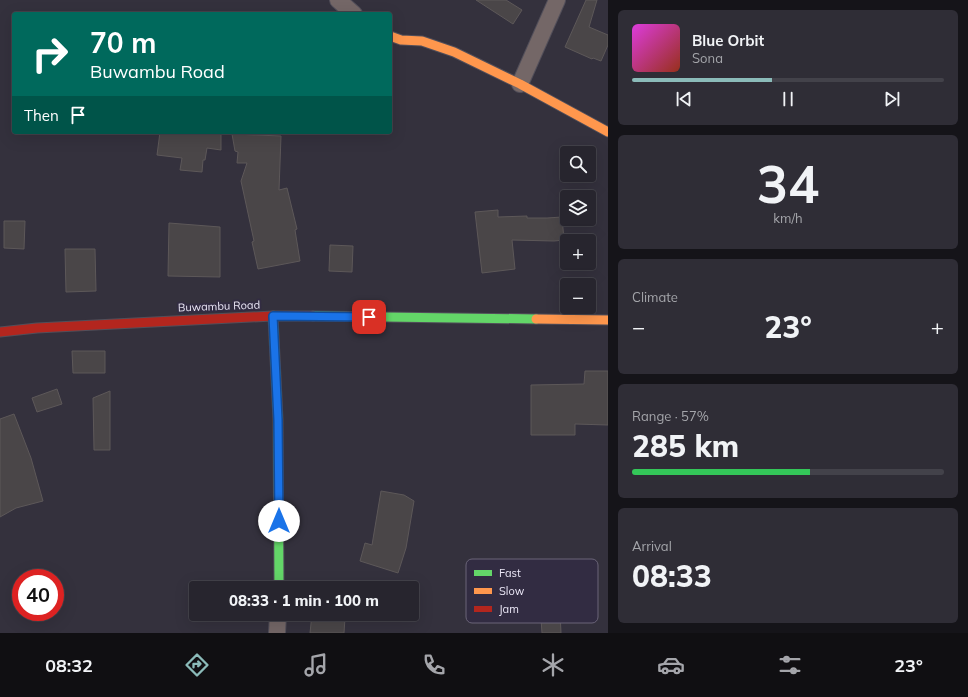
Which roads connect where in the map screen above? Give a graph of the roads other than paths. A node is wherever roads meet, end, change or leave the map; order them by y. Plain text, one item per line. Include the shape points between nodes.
1 (338, 0) edge
2 (557, 0) edge
3 (352, 12) edge
4 (392, 37) edge
5 (520, 84) junction
6 (608, 132) edge
7 (273, 316) junction
8 (608, 320) edge
9 (0, 332) edge
10 (279, 581) edge
11 (278, 621) edge
12 (277, 633) edge

1 - 3 street
2 - 5 street
4 - 5 street via 422,41 454,52
5 - 6 street
7 - 8 street, Buwambu Road
7 - 9 street, Buwambu Road
7 - 10 street via 278,420
11 - 12 street

